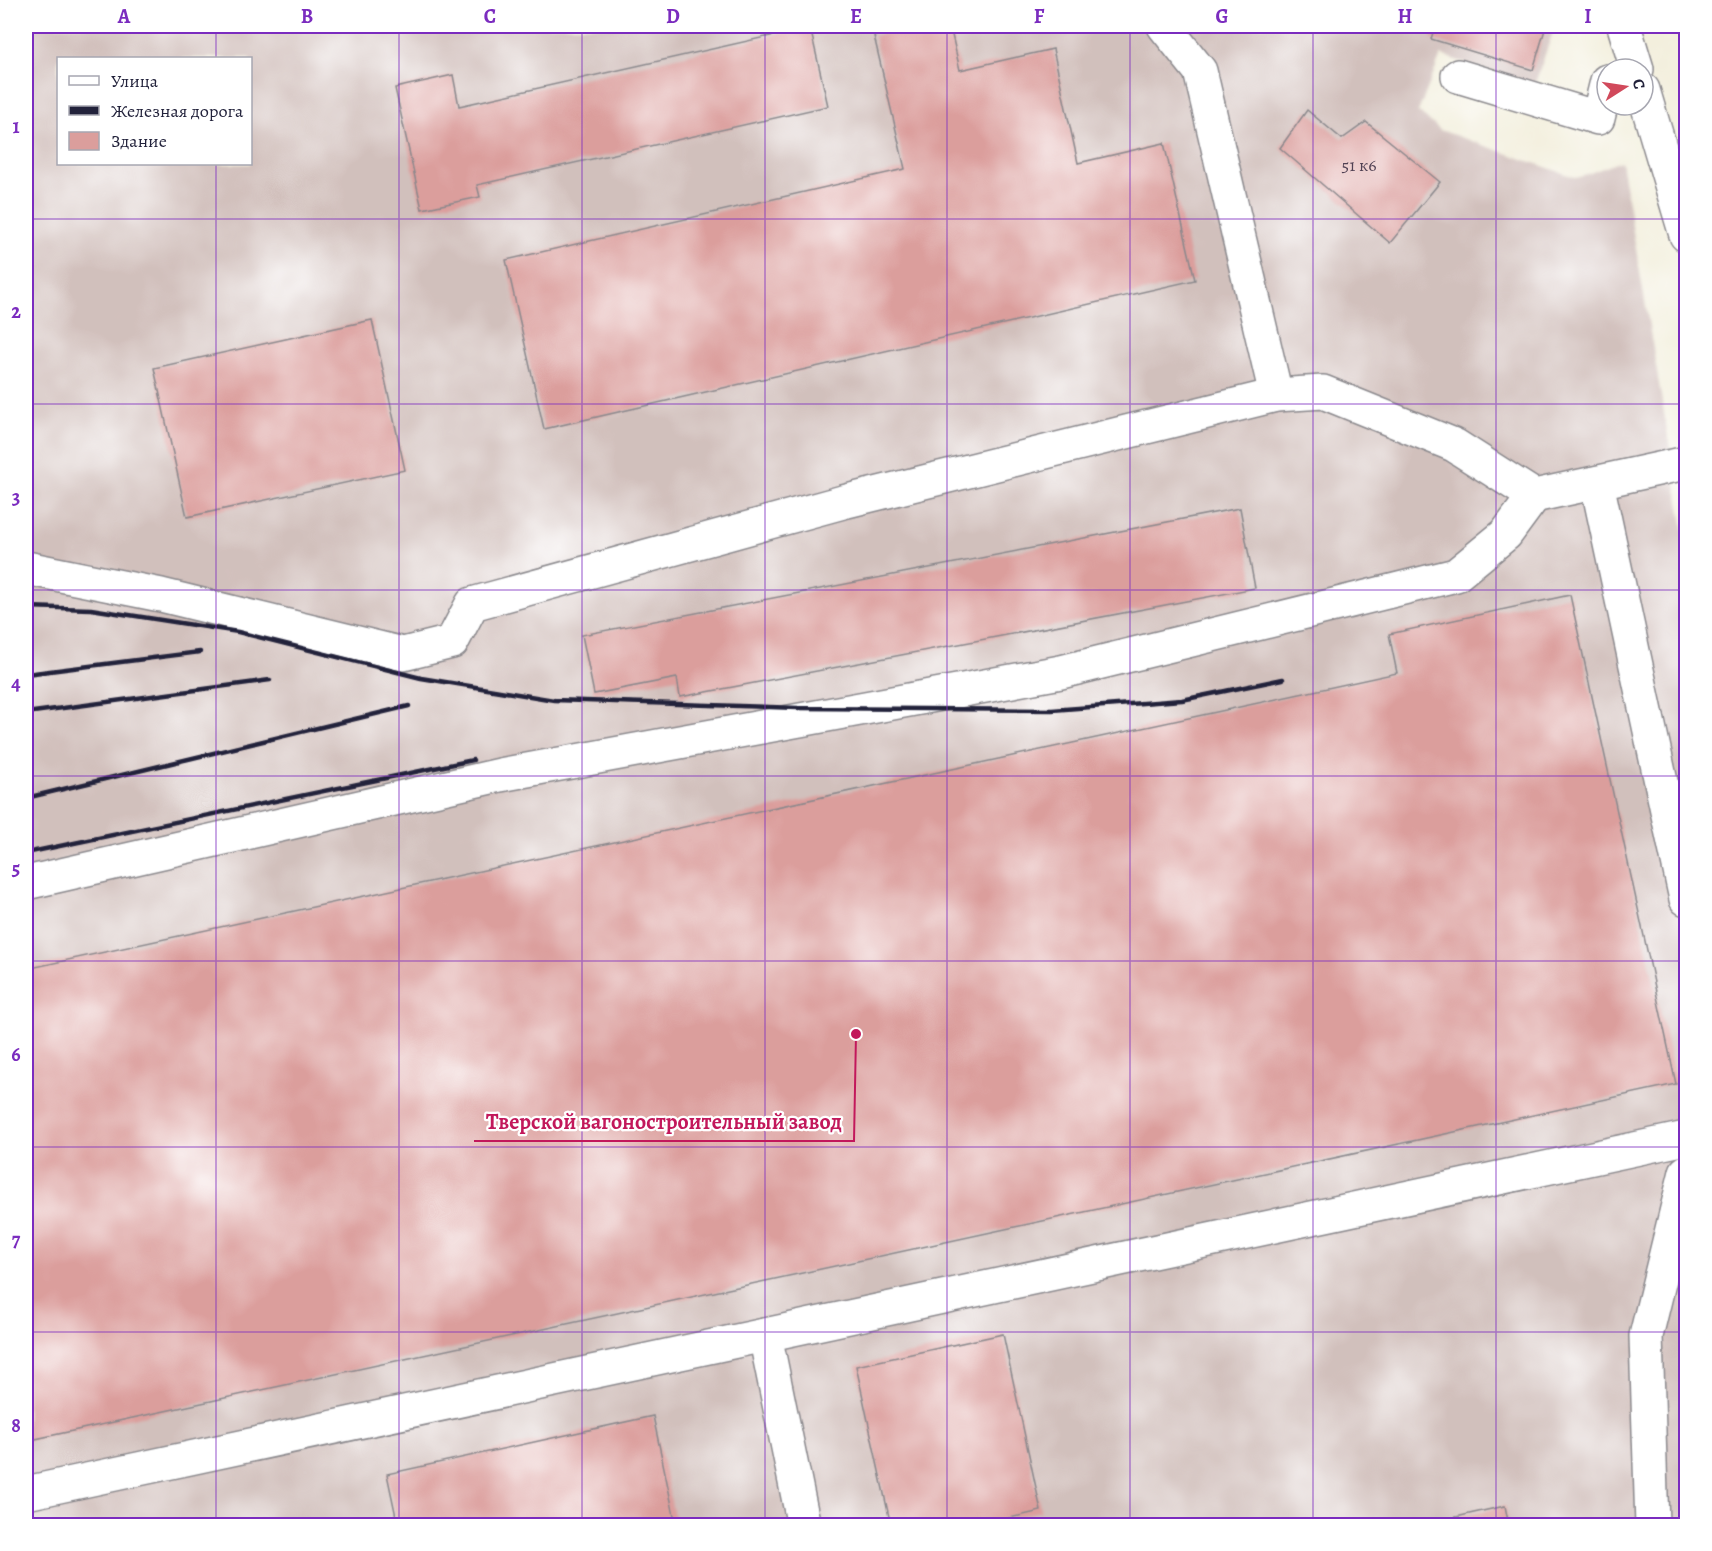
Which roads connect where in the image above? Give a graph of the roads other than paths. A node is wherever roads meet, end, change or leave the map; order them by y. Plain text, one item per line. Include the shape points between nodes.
1 (1164, 26) edge
2 (1622, 26) edge
3 (1613, 57) edge
4 (1633, 57) edge
5 (1458, 76) dead end
6 (1598, 117) edge
7 (1651, 117) edge
8 (1686, 235) edge
9 (1276, 395) junction
10 (1686, 463) edge
11 (1597, 483) junction
12 (1534, 496) junction
13 (26, 568) edge
14 (26, 883) edge
15 (1686, 899) edge
16 (1686, 1138) edge
17 (1686, 1172) edge
18 (765, 1335) junction
19 (26, 1493) edge
20 (804, 1526) edge
21 (1652, 1526) edge

1 - 9 street via 1200,71
2 - 3 street
2 - 4 street
5 - 6 street
7 - 8 street
9 - 12 street via 1323,392 1454,445
9 - 13 street via 843,501 472,604 452,642 403,654 160,595
10 - 11 street
11 - 12 street
11 - 15 street
12 - 14 street via 1506,534 1456,575 1061,672 500,775
16 - 18 street
17 - 21 street via 1646,1336
18 - 19 street
18 - 20 street

